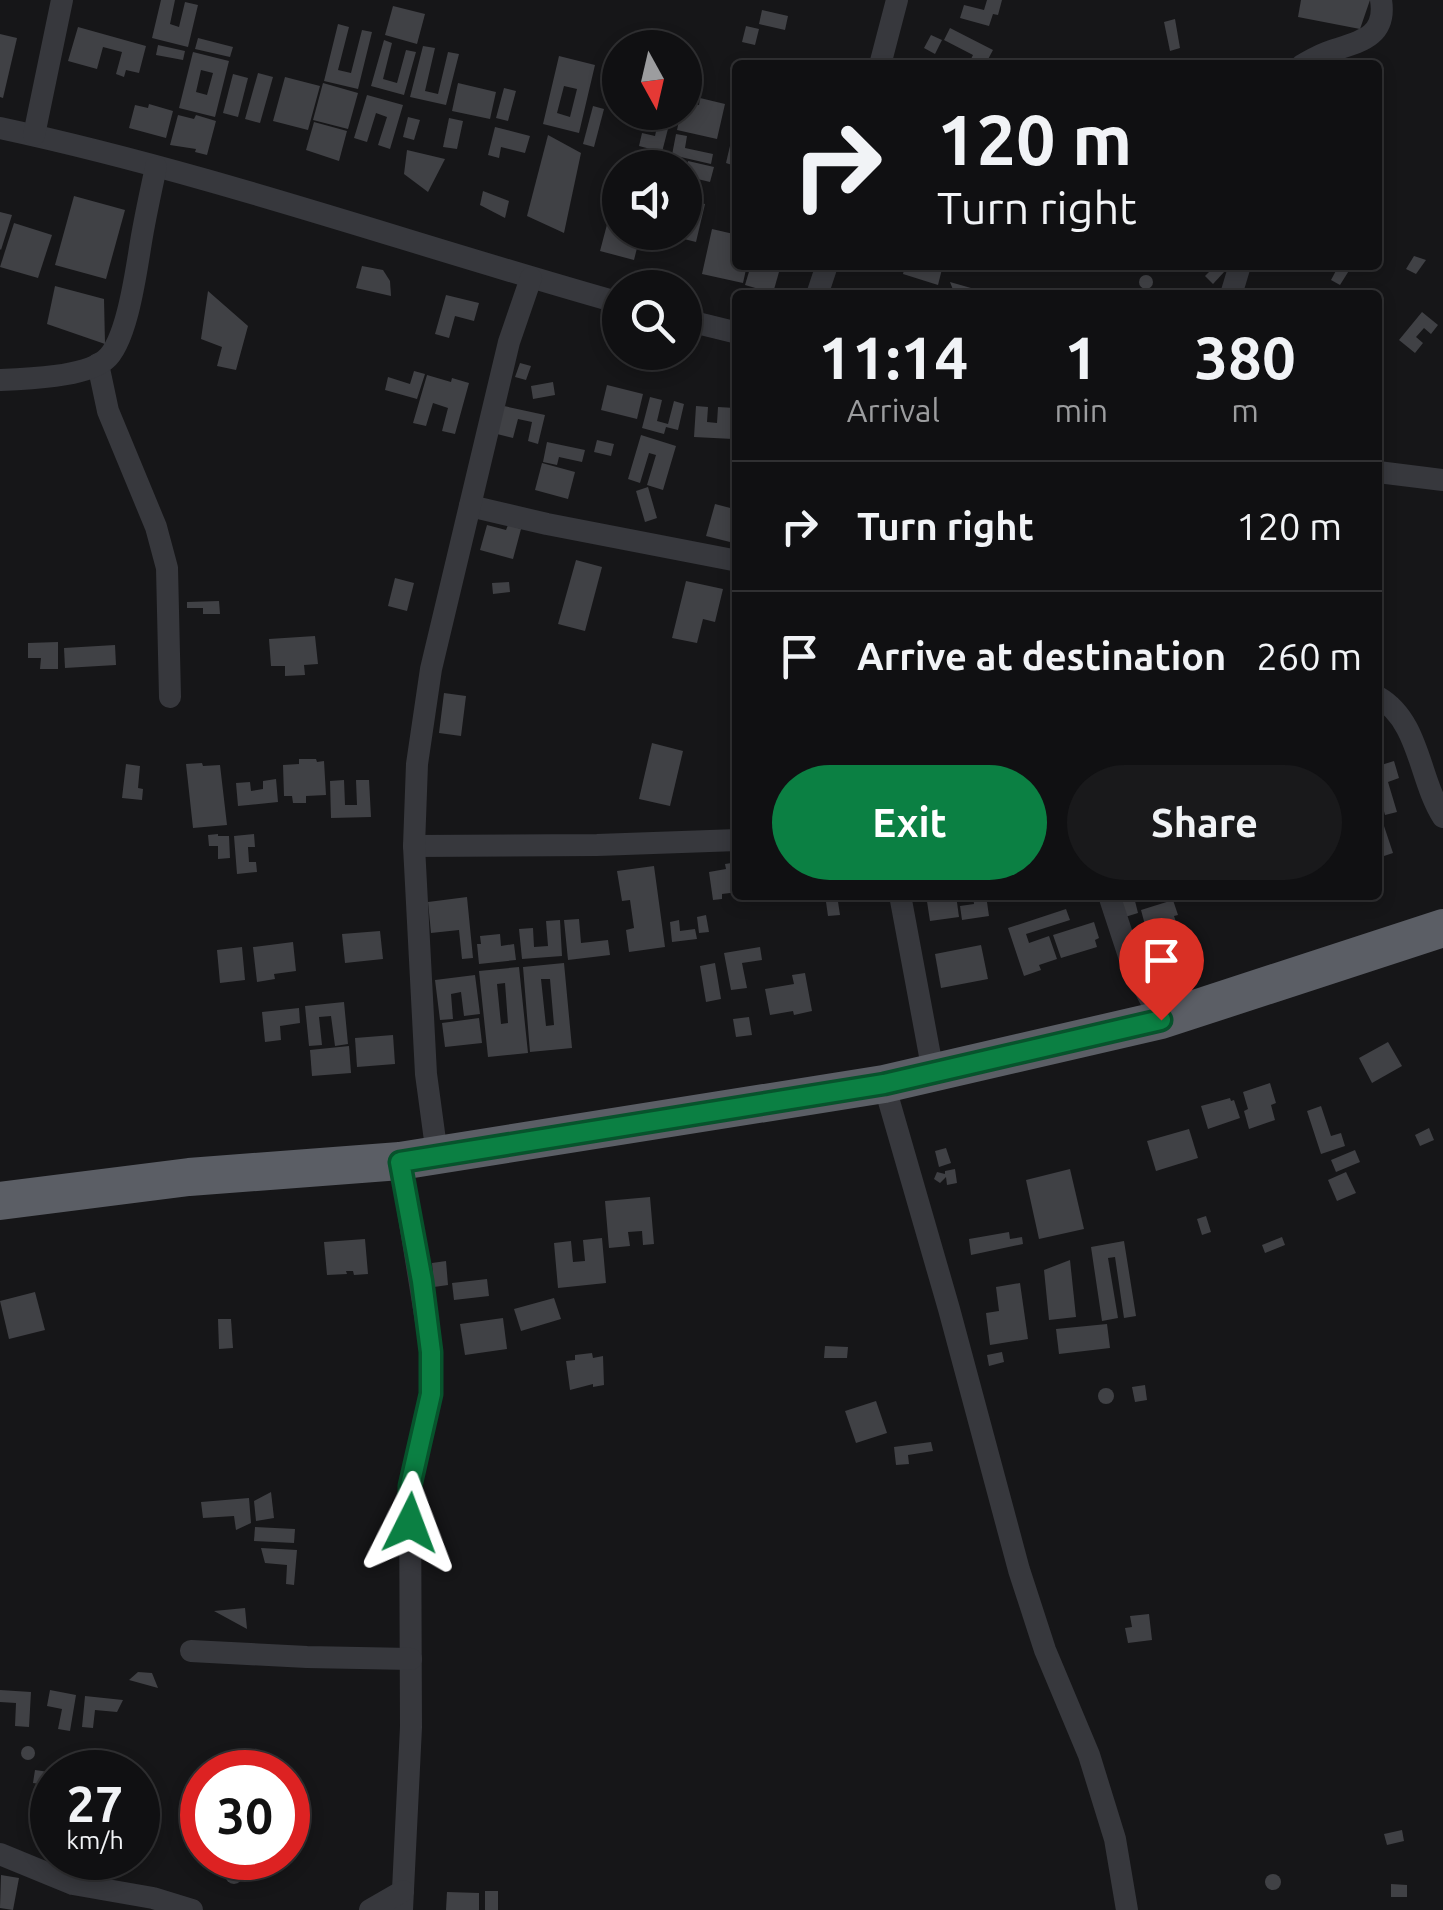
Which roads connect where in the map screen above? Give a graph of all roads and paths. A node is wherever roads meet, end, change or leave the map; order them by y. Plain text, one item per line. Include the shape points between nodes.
1 (62, 0) edge
2 (897, 0) edge
3 (1380, 0) edge
4 (881, 60) edge
5 (1311, 60) edge
6 (0, 128) edge
7 (34, 135) junction
8 (156, 168) junction
9 (531, 278) junction
10 (602, 298) edge
11 (702, 324) edge
12 (732, 332) edge
13 (98, 364) junction
14 (0, 380) edge
15 (1382, 472) edge
16 (1443, 480) edge
17 (470, 506) junction
18 (732, 560) edge
19 (170, 696) dead end
20 (1382, 699) edge
21 (1443, 817) edge
22 (732, 840) edge
23 (414, 846) junction
24 (901, 900) edge
25 (1111, 900) edge
26 (1443, 928) edge
27 (1161, 1020) junction
28 (933, 1072) junction
29 (884, 1084) junction
30 (438, 1154) junction
31 (400, 1162) junction
32 (0, 1200) edge
33 (191, 1651) dead end
34 (411, 1659) junction
35 (0, 1854) edge
36 (402, 1900) edge
37 (192, 1910) edge
38 (370, 1910) edge
39 (1127, 1910) edge

1 - 7 street
2 - 4 street
3 - 5 street via 1379,23 1370,36
6 - 7 street
7 - 8 street
8 - 9 street
8 - 13 street via 132,299 121,333
9 - 10 street
9 - 17 street
11 - 12 street
13 - 14 street
13 - 19 street via 108,412 167,568
15 - 16 street
17 - 18 street
17 - 23 street via 431,669
20 - 21 street via 1401,717
22 - 23 street
23 - 30 street via 426,1074
24 - 28 street
25 - 27 street via 1130,962
26 - 27 highway
27 - 28 highway
28 - 29 highway
29 - 30 highway
29 - 39 street via 1044,1650 1089,1755 1114,1838
30 - 31 highway
31 - 32 highway via 189,1177
31 - 34 street via 431,1352 431,1394 410,1486
33 - 34 street
34 - 36 street
35 - 37 street via 73,1884
36 - 38 street

